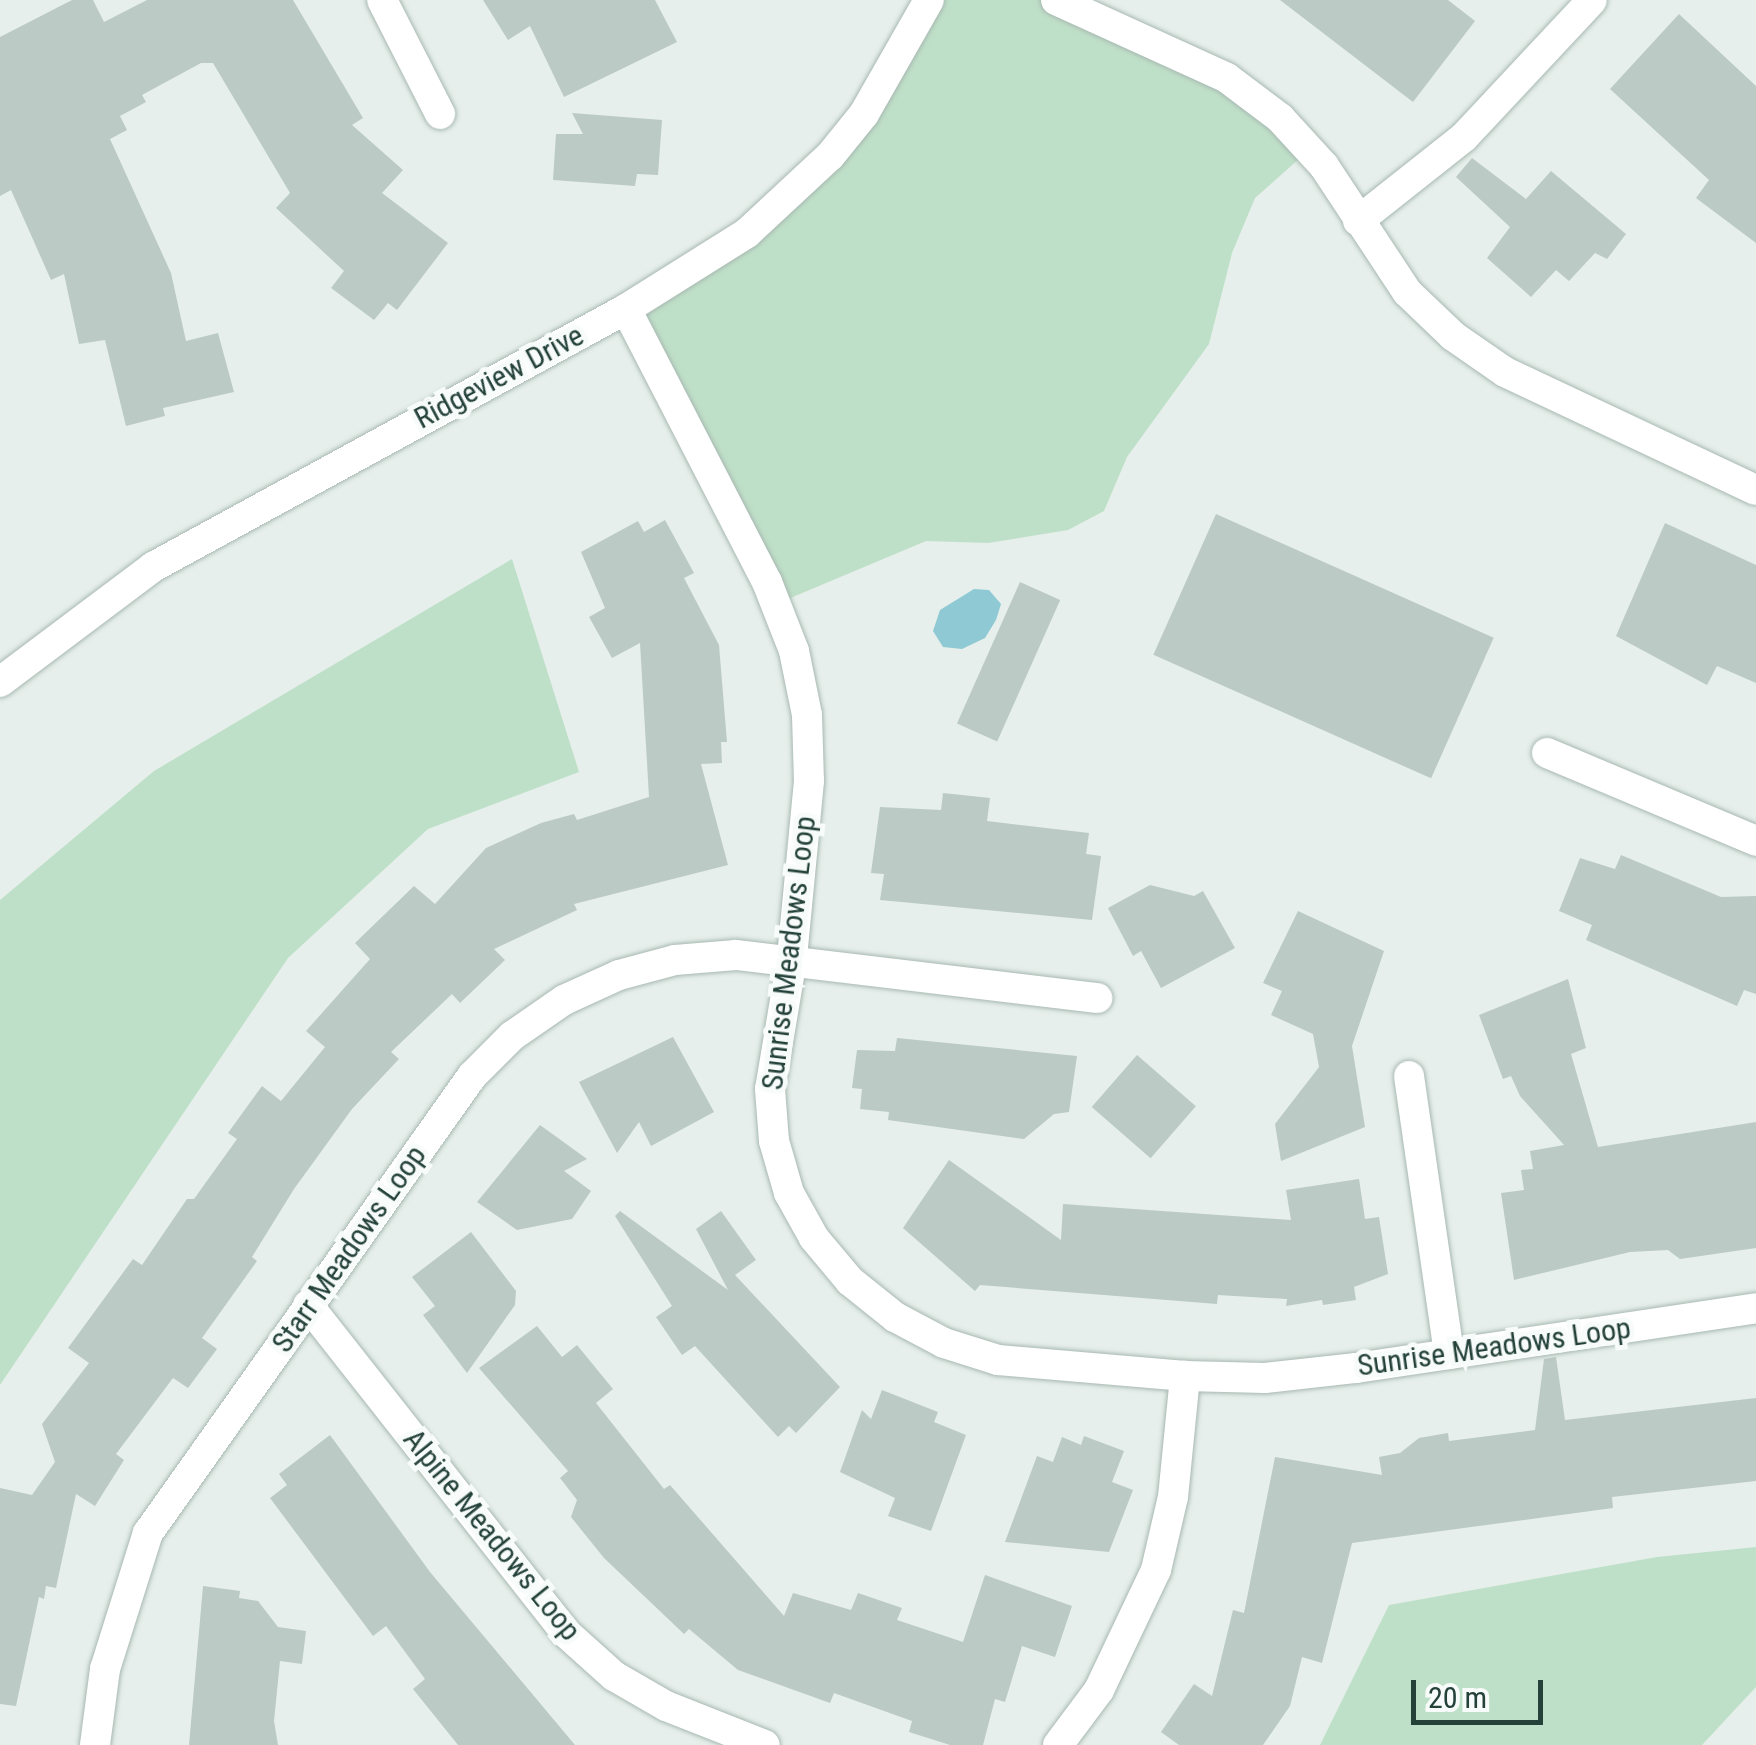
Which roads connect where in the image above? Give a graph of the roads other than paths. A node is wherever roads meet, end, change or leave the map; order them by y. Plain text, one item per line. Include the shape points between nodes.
1 (382, 0) edge
2 (929, 0) edge
3 (1056, 0) edge
4 (1592, 0) edge
5 (440, 114) dead end
6 (1358, 220) junction
7 (626, 309) junction
8 (1756, 490) edge
9 (0, 682) edge
10 (1547, 753) dead end
11 (1756, 841) edge
12 (792, 959) junction
13 (1097, 998) dead end
14 (1410, 1076) dead end
15 (308, 1306) junction
16 (1756, 1308) edge
17 (1449, 1354) junction
18 (1185, 1376) junction
19 (95, 1745) edge
20 (765, 1745) edge
21 (1058, 1745) edge

1 - 5 street
2 - 7 street, Ridgeview Drive via 884,83 830,156 747,233
3 - 6 street via 1227,78 1280,118 1324,166
4 - 6 street via 1464,137
6 - 8 street via 1408,292 1453,336 1505,372
7 - 9 street, Ridgeview Drive via 183,548
7 - 12 street, Sunrise Meadows Loop via 767,582 794,651 807,715 809,780
10 - 11 street
12 - 13 street, Starr Meadows Loop
12 - 15 street, Starr Meadows Loop via 736,955 638,970 564,1000 512,1036 472,1076
12 - 18 street, Sunrise Meadows Loop via 770,1089 774,1141 789,1194 850,1281 894,1318 998,1360
14 - 17 street
15 - 19 street, Starr Meadows Loop via 148,1533 105,1669
15 - 20 street, Alpine Meadows Loop via 566,1633 614,1676 666,1706
16 - 17 street, Sunrise Meadows Loop
17 - 18 street, Sunrise Meadows Loop via 1266,1378
18 - 21 street via 1173,1497 1156,1570 1099,1690

